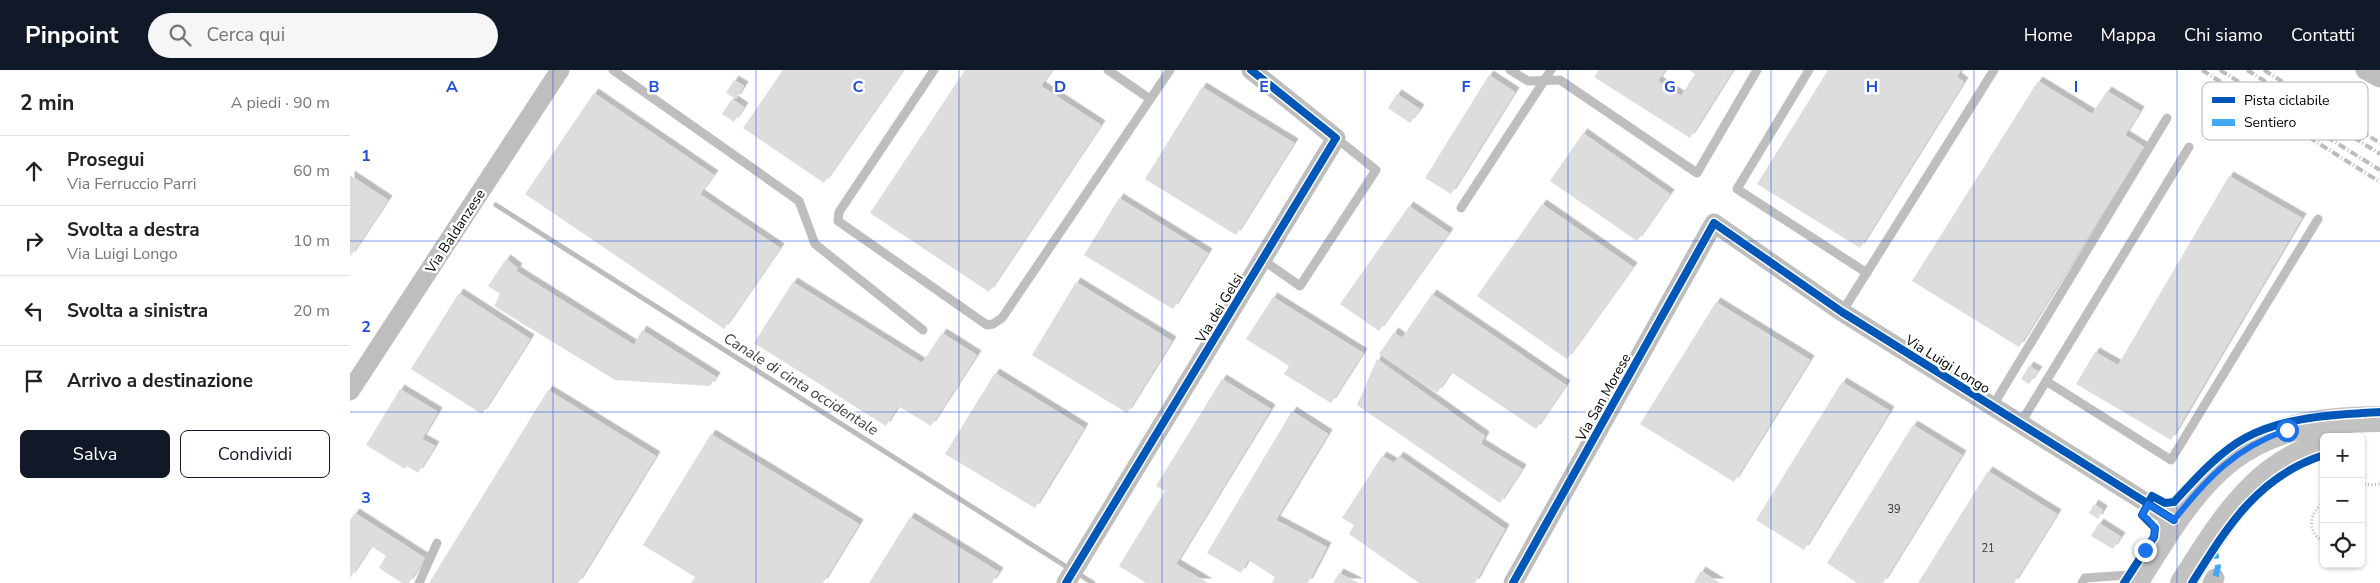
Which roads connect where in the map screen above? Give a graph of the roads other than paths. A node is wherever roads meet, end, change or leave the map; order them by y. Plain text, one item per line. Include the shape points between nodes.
1 (560, 70) edge
2 (613, 70) edge
3 (934, 70) edge
4 (1108, 70) edge
5 (1170, 70) edge
6 (1251, 70) edge
7 (1510, 70) edge
8 (1551, 70) edge
9 (1757, 70) edge
10 (1809, 70) edge
11 (1994, 70) edge
12 (2365, 70) edge
13 (2380, 78) edge
14 (1544, 81) junction
15 (1150, 99) junction
16 (2167, 118) dead end
17 (1336, 138) junction
18 (2190, 147) dead end
19 (1462, 208) dead end
20 (2318, 219) dead end
21 (1714, 222) joint
22 (1263, 260) junction
23 (1867, 273) junction
24 (1842, 312) junction
25 (924, 330) dead end
26 (2046, 381) junction
27 (350, 392) edge
28 (1992, 407) junction
29 (2380, 420) edge
30 (2020, 424) junction
31 (2380, 436) edge
32 (2365, 437) edge
33 (2320, 446) edge
34 (2168, 529) junction
35 (437, 543) dead end
36 (2202, 554) junction
37 (2137, 580) edge
38 (419, 583) edge
39 (1066, 583) edge
40 (1513, 583) edge
41 (2082, 583) edge
42 (2183, 583) edge

1 - 27 street, Via Baldanzese
2 - 25 lane via 799,202 815,244
3 - 15 lane via 839,212 838,222 987,325 1002,318
4 - 15 lane
5 - 15 lane
6 - 17 street
7 - 14 lane via 1528,82
8 - 14 lane
9 - 14 lane via 1697,173 1560,80
10 - 23 lane via 1736,189
11 - 23 lane
12 - 13 street
14 - 19 lane
16 - 28 lane
17 - 22 street, Via dei Gelsi
17 - 22 lane via 1376,170 1300,286
18 - 26 lane
20 - 26 lane via 2171,460
21 - 24 street, Via Luigi Longo
21 - 40 street, Via San Morese
22 - 39 street, Via dei Gelsi
23 - 24 lane
24 - 28 street, Via Luigi Longo
26 - 30 lane
28 - 30 street, Via Luigi Longo
29 - 34 main road via 2315,423 2262,439 2220,466
30 - 34 street, Via Luigi Longo
31 - 32 main road
33 - 36 main road via 2294,456 2264,475 2234,505
34 - 36 main road via 2187,532 2202,543
34 - 37 main road
35 - 38 lane
36 - 42 main road
37 - 41 lane via 2128,575 2085,578

